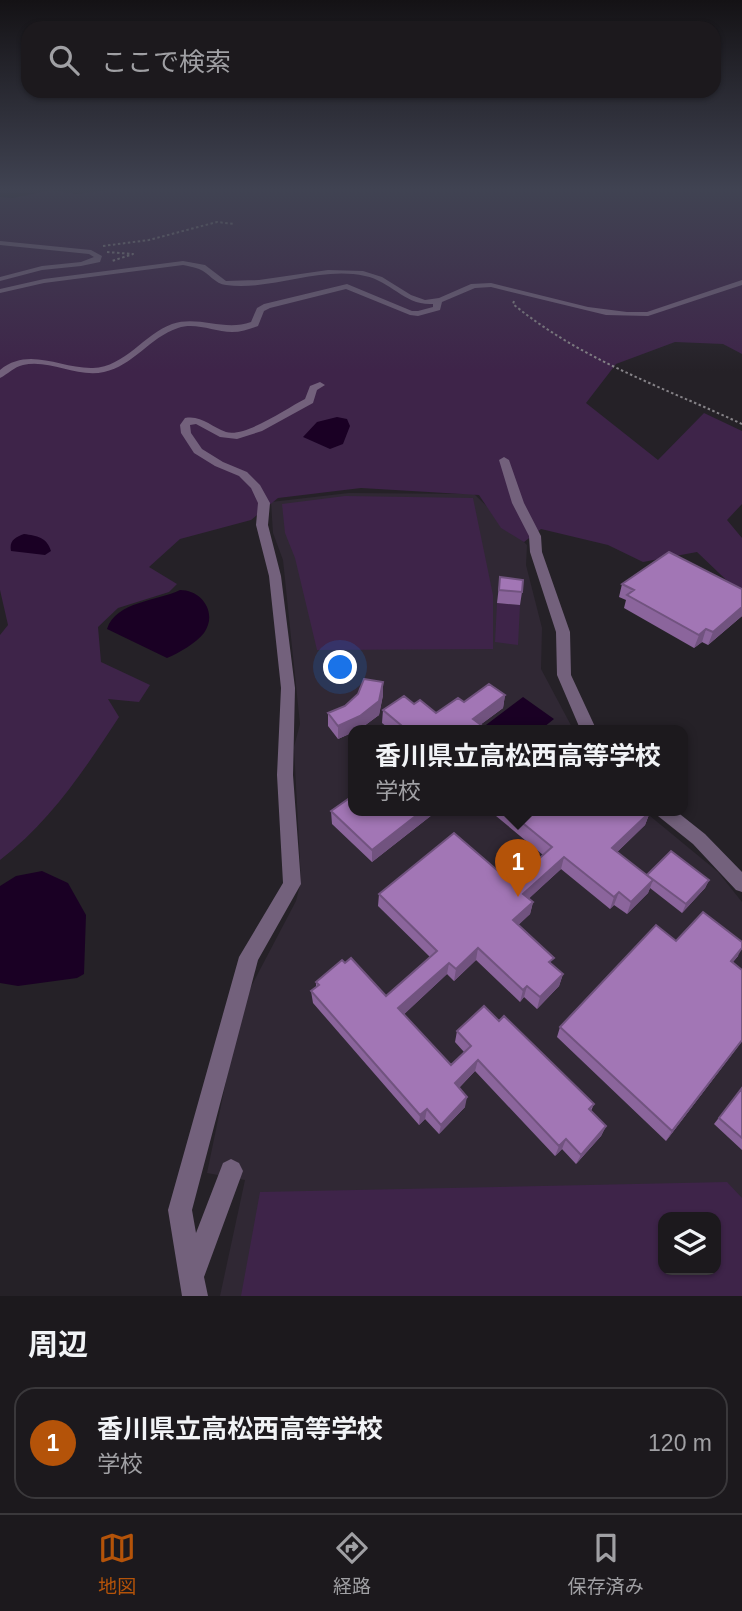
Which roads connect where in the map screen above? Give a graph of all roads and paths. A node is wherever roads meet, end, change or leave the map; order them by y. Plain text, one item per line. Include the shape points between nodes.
1 (74, 249) edge
2 (0, 279) edge
3 (742, 282) edge
4 (0, 291) edge
5 (438, 300) junction
6 (519, 300) dead end
7 (0, 375) edge
8 (320, 385) dead end
9 (742, 424) edge
10 (504, 460) dead end
11 (586, 725) edge
12 (670, 816) edge
13 (742, 884) edge
14 (231, 1171) dead end
15 (193, 1287) edge

1 - 2 street via 91,251 97,260
3 - 5 street via 635,315 581,310 490,285 471,286
4 - 5 street via 54,279 183,263 235,284 362,273 385,280 415,300
5 - 7 street via 438,308 410,313 355,288 337,286 267,306 260,310 255,324 243,330 232,332 194,323 171,327 103,369 92,371 41,360 9,367
6 - 9 path via 513,304 528,318 582,354
8 - 15 street via 313,388 310,401 243,435 221,434 194,419 185,425 198,451 243,474 264,503 262,525 275,576 288,688 285,775 292,884 249,957 180,1210
10 - 11 street via 535,536 536,552 563,632 564,675
12 - 13 street
14 - 15 street

